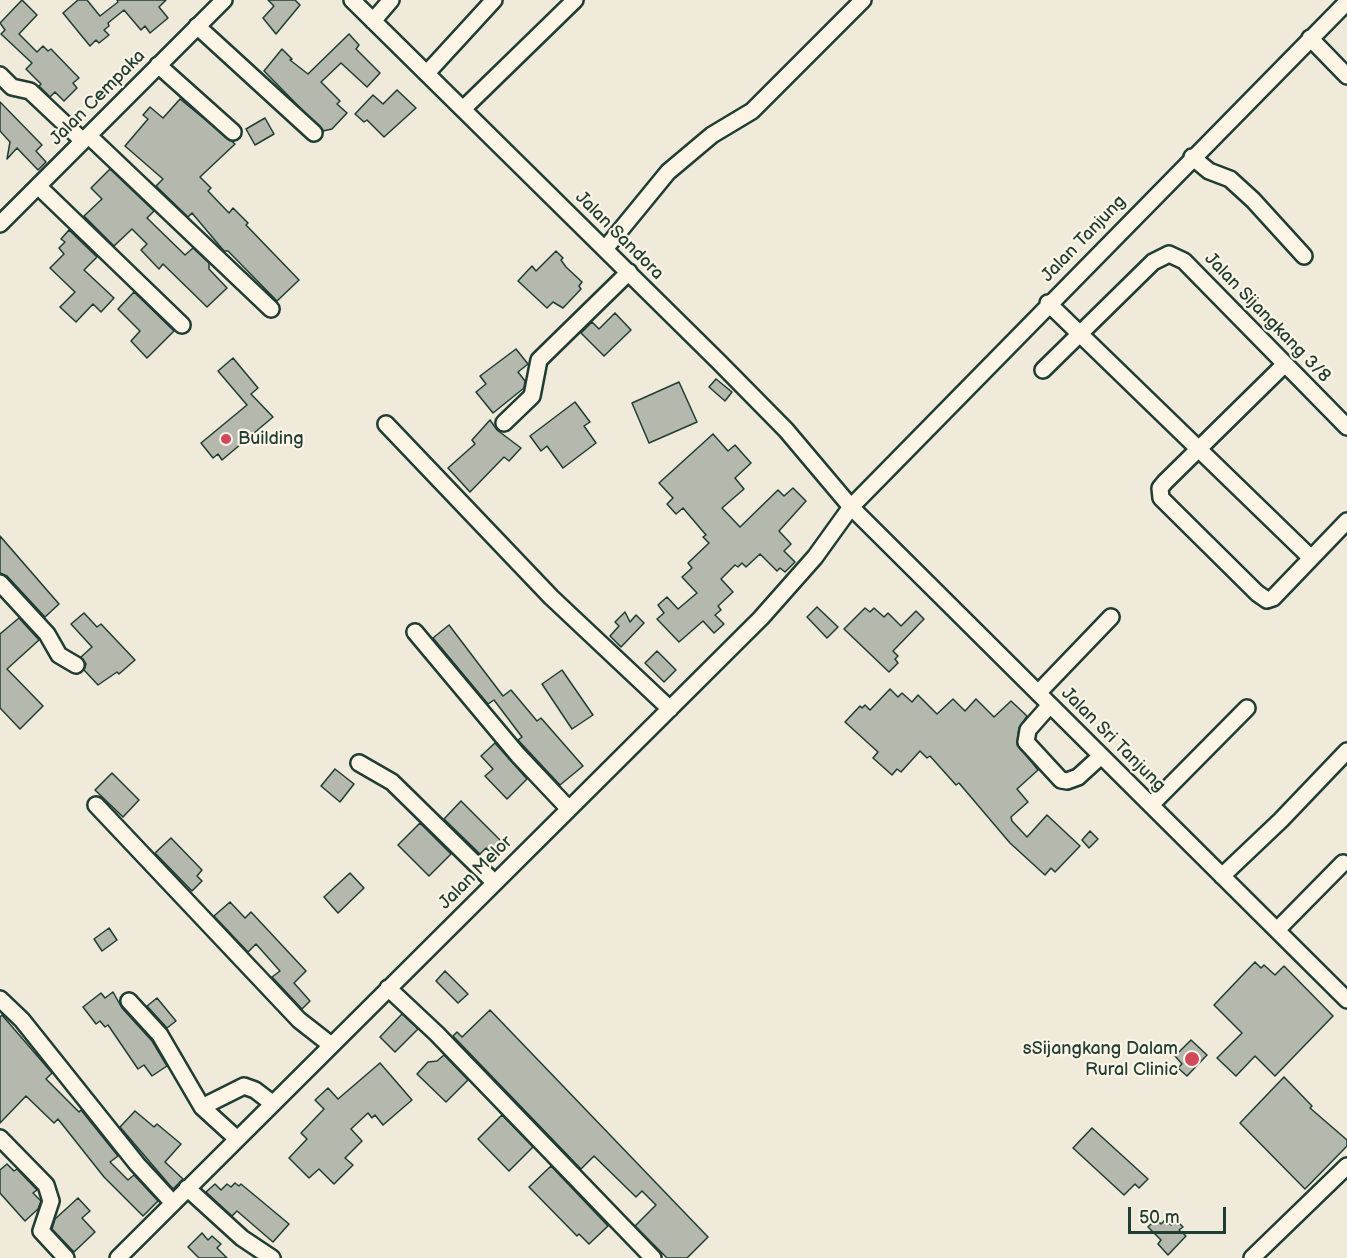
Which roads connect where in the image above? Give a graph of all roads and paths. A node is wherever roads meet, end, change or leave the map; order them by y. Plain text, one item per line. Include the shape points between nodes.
1 (224, 0) edge
2 (352, 0) edge
3 (391, 0) edge
4 (494, 0) edge
5 (575, 0) edge
6 (864, 0) edge
7 (1347, 2) edge
8 (377, 17) junction
9 (197, 26) junction
10 (1310, 38) junction
11 (162, 68) junction
12 (427, 73) junction
13 (0, 75) edge
14 (1347, 76) edge
15 (466, 106) junction
16 (232, 132) dead end
17 (314, 133) dead end
18 (86, 139) junction
19 (1192, 157) junction
20 (38, 186) junction
21 (0, 224) edge
22 (607, 245) junction
23 (1304, 256) dead end
24 (629, 272) junction
25 (1051, 306) junction
26 (271, 309) dead end
27 (182, 325) dead end
28 (1076, 329) junction
29 (1285, 364) junction
30 (1043, 370) dead end
31 (504, 423) dead end
32 (386, 424) dead end
33 (1347, 427) edge
34 (1200, 448) junction
35 (851, 507) junction
36 (1347, 521) edge
37 (1310, 557) junction
38 (0, 583) edge
39 (1111, 617) dead end
40 (415, 632) dead end
41 (76, 665) dead end
42 (1046, 685) junction
43 (1050, 705) junction
44 (1247, 708) dead end
45 (670, 709) junction
46 (1347, 751) edge
47 (1101, 756) junction
48 (359, 763) dead end
49 (96, 805) dead end
50 (1151, 805) junction
51 (567, 808) junction
52 (1343, 863) dead end
53 (1222, 876) junction
54 (494, 882) junction
55 (1277, 930) junction
56 (388, 988) junction
57 (0, 999) edge
58 (129, 1000) dead end
59 (1347, 1000) edge
60 (331, 1045) junction
61 (272, 1103) junction
62 (202, 1107) junction
63 (0, 1138) edge
64 (236, 1138) junction
65 (1347, 1166) edge
66 (187, 1188) junction
67 (172, 1202) junction
68 (121, 1257) edge
69 (66, 1258) edge
70 (273, 1258) edge
71 (653, 1258) edge
72 (1252, 1258) edge

1 - 9 street, Jalan Cempaka
2 - 8 street, Jalan Sandora
3 - 8 street
4 - 12 street
5 - 15 street
6 - 22 street via 752,111 712,135 668,172
7 - 10 street, Jalan Tanjung
8 - 12 street, Jalan Sandora
9 - 11 street, Jalan Cempaka
9 - 17 street
10 - 14 street
10 - 19 street, Jalan Tanjung
11 - 16 street
11 - 18 street, Jalan Cempaka
12 - 15 street, Jalan Sandora
13 - 18 street via 12,87 30,91
15 - 22 street, Jalan Sandora
18 - 20 street, Jalan Cempaka
18 - 26 street
19 - 23 street via 1209,171 1230,179
19 - 25 street, Jalan Tanjung
20 - 21 street, Jalan Cempaka
20 - 27 street
22 - 24 street, Jalan Sandora
24 - 31 street via 539,360 532,396
24 - 35 street, Jalan Sandora via 786,430
25 - 28 street
25 - 35 street, Jalan Tanjung
28 - 29 street, Jalan Sijangkang 3/8 via 1153,262 1169,254 1184,261
28 - 30 street
28 - 34 street
29 - 33 street, Jalan Sijangkang 3/8
29 - 34 street
32 - 45 street via 550,597
34 - 37 street
34 - 37 street via 1160,488 1164,502 1262,598 1273,598
35 - 42 street, Jalan Sri Tanjung
35 - 45 street, Jalan Melor via 790,586
36 - 37 street
38 - 41 street via 47,634 59,655
39 - 42 street
40 - 51 street
42 - 43 street, Jalan Sri Tanjung
43 - 47 street, Jalan Sri Tanjung
43 - 47 street via 1028,730 1026,742 1061,780 1078,777
44 - 50 street
45 - 51 street, Jalan Melor
46 - 53 street
47 - 50 street, Jalan Sri Tanjung
48 - 54 street via 392,782
49 - 60 street via 299,1020
50 - 53 street, Jalan Sri Tanjung
51 - 54 street, Jalan Melor
52 - 55 street
53 - 55 street, Jalan Sri Tanjung
54 - 56 street, Jalan Melor
55 - 59 street, Jalan Sri Tanjung
56 - 60 street, Jalan Melor
56 - 71 street
57 - 67 street via 22,1020
58 - 62 street via 160,1035
60 - 61 street, Jalan Melor
61 - 62 street via 244,1086
61 - 64 street, Jalan Melor
62 - 64 street
63 - 69 street via 46,1185 51,1201 41,1231
64 - 66 street, Jalan Melor
65 - 72 street
66 - 67 street, Jalan Melor
66 - 70 street via 242,1238
67 - 68 street, Jalan Melor

